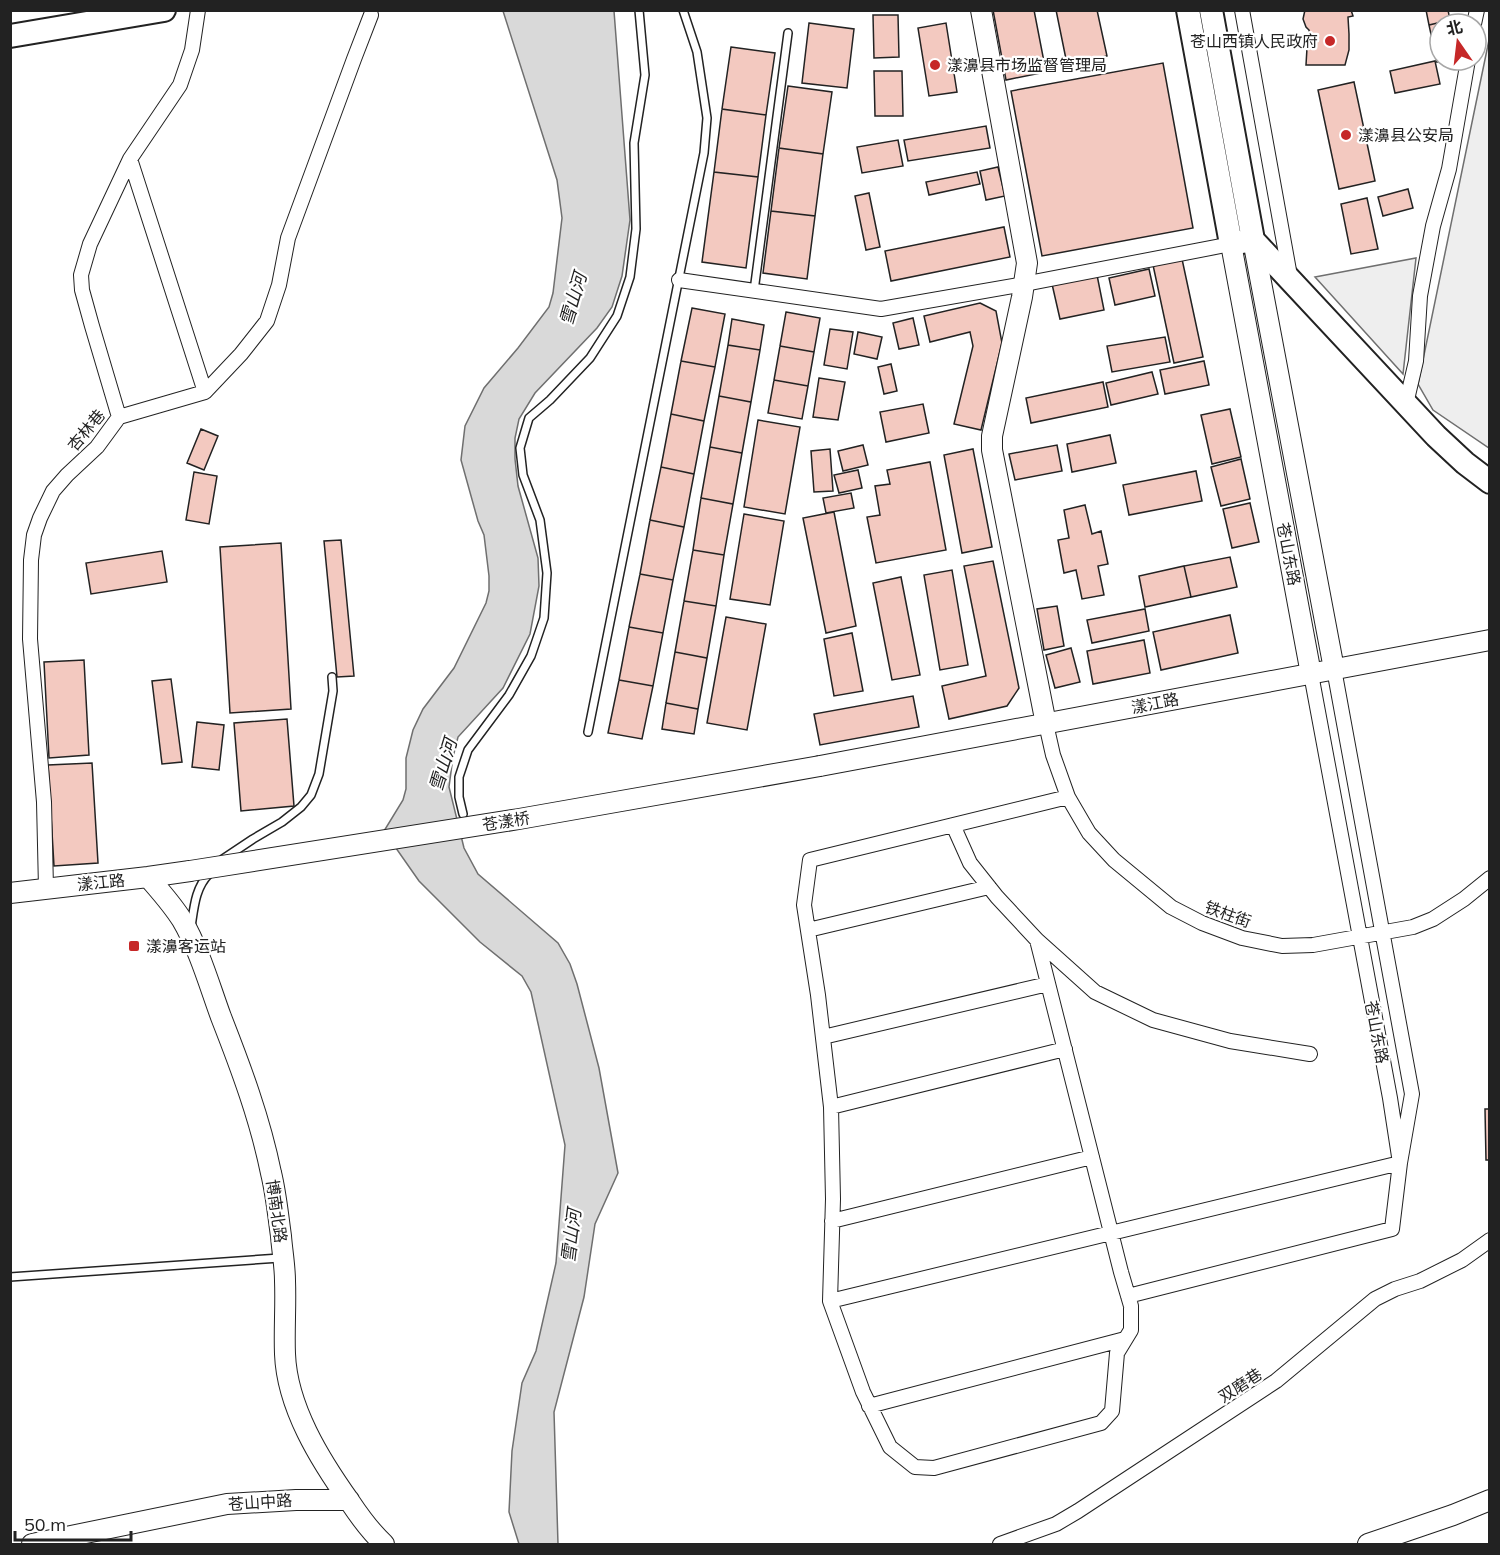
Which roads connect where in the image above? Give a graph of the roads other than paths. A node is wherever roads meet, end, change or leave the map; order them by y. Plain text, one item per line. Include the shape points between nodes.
1 (164, 10) edge
2 (198, 10) edge
3 (639, 10) edge
4 (683, 10) edge
5 (981, 10) edge
6 (1188, 10) edge
7 (1211, 10) edge
8 (1242, 10) edge
9 (371, 15) dead end
10 (788, 33) dead end
11 (10, 36) edge
12 (1466, 72) edge
13 (130, 159) junction
14 (1242, 242) junction
15 (679, 280) junction
16 (1291, 281) junction
17 (1024, 284) junction
18 (754, 291) junction
19 (205, 392) junction
20 (1406, 404) junction
21 (119, 417) junction
22 (1490, 482) edge
23 (1490, 640) edge
24 (1334, 669) junction
25 (1311, 674) junction
26 (332, 677) dead end
27 (1046, 724) junction
28 (588, 732) dead end
29 (820, 766) joint
30 (1068, 797) junction
31 (463, 814) dead end
32 (952, 825) junction
33 (190, 871) joint
34 (147, 877) junction
35 (1490, 878) edge
36 (989, 887) junction
37 (46, 888) junction
38 (10, 893) edge
39 (808, 930) junction
40 (1383, 933) junction
41 (190, 936) junction
42 (1360, 937) junction
43 (1037, 940) junction
44 (1048, 984) junction
45 (823, 1037) junction
46 (1065, 1049) junction
47 (1310, 1054) dead end
48 (831, 1107) junction
49 (1092, 1157) junction
50 (1400, 1162) junction
51 (832, 1221) junction
52 (1111, 1233) junction
53 (1490, 1240) edge
54 (283, 1258) junction
55 (10, 1277) edge
56 (1128, 1296) junction
57 (830, 1301) junction
58 (1125, 1339) junction
59 (869, 1406) junction
60 (348, 1500) junction
61 (1490, 1500) edge
62 (36, 1544) edge
63 (384, 1545) edge
64 (1000, 1545) edge
65 (1368, 1545) edge

1 - 11 main road
2 - 13 street, 杏林巷 via 192,50 180,85
3 - 31 lane via 645,75 634,143 636,230 630,277 617,316 590,358 529,418 520,448 523,476 540,519 547,573 544,618 531,656 509,696 468,750 459,777
4 - 15 lane via 697,52 707,118 704,153
5 - 17 main road via 1024,243
6 - 14 main road, 苍山东路
7 - 14 main road, 苍山东路
8 - 16 street
9 - 19 street via 288,238 267,321
10 - 18 lane
12 - 20 street via 1420,296 1416,361
13 - 19 street
13 - 21 street, 杏林巷 via 90,244 81,275
14 - 16 main road
14 - 17 street
14 - 24 main road, 苍山东路
14 - 25 main road, 苍山东路
15 - 18 street
15 - 28 lane
16 - 20 main road
17 - 18 street via 881,309
17 - 27 main road via 992,450
19 - 21 street
20 - 22 main road via 1436,436
21 - 37 street, 杏林巷 via 97,447 53,491 34,535 30,639 44,802
23 - 24 main road, 漾江路
24 - 25 main road, 漾江路
24 - 40 street, 苍山东路
25 - 27 main road, 漾江路
25 - 42 street, 苍山东路
26 - 41 lane via 319,774 311,795 282,822 221,860 204,878 196,894
27 - 29 main road, 漾江路
27 - 30 street, 铁柱街
29 - 33 main road, 苍漾桥, bridge
30 - 32 street
30 - 42 street, 铁柱街 via 1089,833 1114,860 1171,907 1202,923 1242,938 1282,946
32 - 36 street via 970,863
32 - 39 street via 810,860 804,905
33 - 34 main road, 漾江路
34 - 37 main road, 漾江路
34 - 41 main road, 博南北路 via 164,895
35 - 40 street, 铁柱街 via 1432,919
36 - 39 street
36 - 43 street
37 - 38 main road, 漾江路
39 - 45 street
40 - 42 street, 铁柱街
40 - 50 street, 苍山东路 via 1412,1094
41 - 54 main road, 博南北路 via 257,1117 271,1174
42 - 50 street, 苍山东路
43 - 44 street
43 - 47 street via 1095,992 1153,1020 1230,1041
44 - 45 street
44 - 46 street
45 - 48 street
46 - 48 street
46 - 49 street
48 - 51 street
49 - 51 street
49 - 52 street
50 - 52 street
50 - 56 street via 1392,1229
51 - 57 street
52 - 56 street
52 - 57 street
53 - 64 street, 双磨巷 via 1462,1260 1375,1299 1276,1381 1078,1511 1056,1524
54 - 55 lane
54 - 60 main road, 博南北路 via 285,1353 292,1390 309,1437
56 - 58 street via 1131,1330
57 - 59 street
58 - 59 street
58 - 59 street via 1117,1353 1112,1411 1101,1423 934,1468 915,1467 890,1448
60 - 62 main road, 苍山中路 via 227,1504
60 - 63 main road, 博南北路
61 - 65 main road

